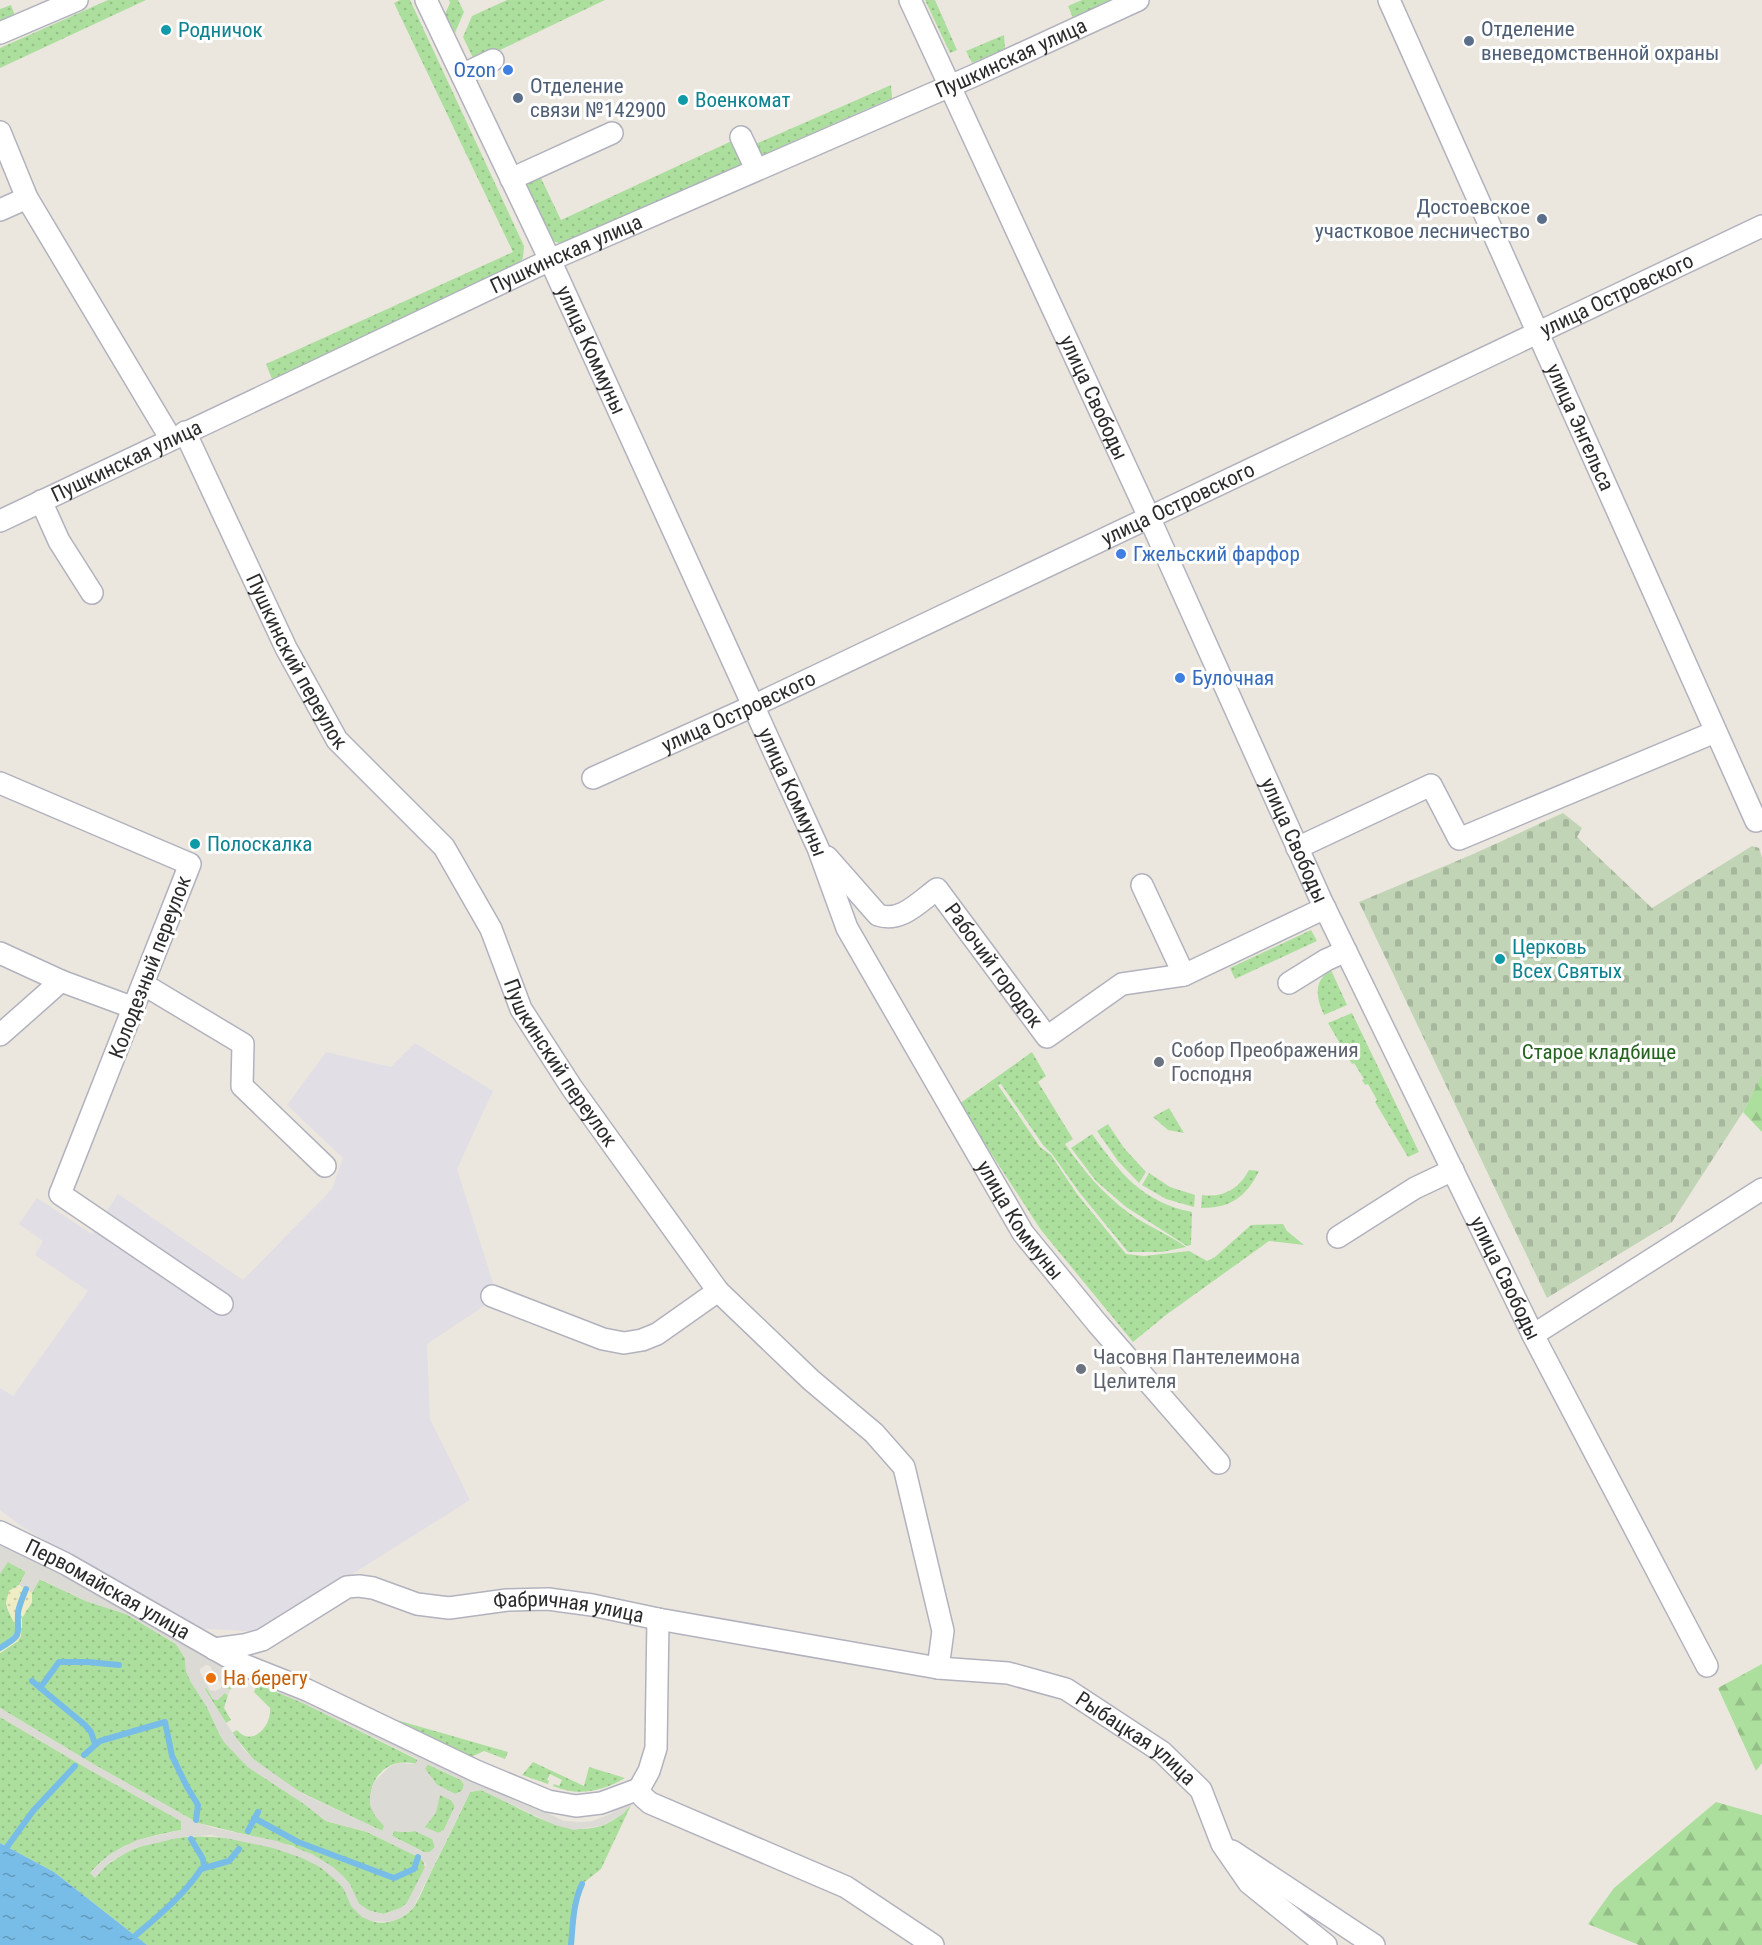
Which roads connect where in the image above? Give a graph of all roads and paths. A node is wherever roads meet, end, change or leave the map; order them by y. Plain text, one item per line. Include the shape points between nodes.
1 (77, 0) edge
2 (426, 0) edge
3 (910, 0) edge
4 (1137, 0) edge
5 (1389, 0) edge
6 (42, 7) edge
7 (0, 33) edge
8 (493, 60) dead end
9 (462, 75) junction
10 (949, 85) junction
11 (0, 132) edge
12 (612, 133) dead end
13 (741, 137) dead end
14 (756, 170) junction
15 (511, 179) junction
16 (27, 198) junction
17 (0, 210) edge
18 (1762, 226) edge
19 (550, 260) junction
20 (1537, 332) junction
21 (178, 435) junction
22 (41, 501) junction
23 (1149, 517) junction
24 (0, 522) edge
25 (92, 593) dead end
26 (753, 706) junction
27 (1716, 732) junction
28 (593, 778) dead end
29 (0, 783) edge
30 (1756, 821) dead end
31 (818, 848) junction
32 (1297, 848) junction
33 (1142, 885) dead end
34 (1325, 908) junction
35 (1346, 951) junction
36 (0, 952) edge
37 (1184, 975) junction
38 (61, 981) junction
39 (1289, 983) dead end
40 (143, 984) junction
41 (134, 1008) junction
42 (0, 1035) edge
43 (325, 1166) dead end
44 (1453, 1170) junction
45 (1762, 1189) edge
46 (1338, 1237) dead end
47 (718, 1291) junction
48 (492, 1296) dead end
49 (222, 1304) dead end
50 (1533, 1335) junction
51 (1219, 1463) dead end
52 (0, 1532) edge
53 (658, 1619) junction
54 (214, 1649) junction
55 (1707, 1666) dead end
56 (938, 1668) junction
57 (639, 1789) junction
58 (1222, 1844) junction
59 (933, 1945) edge
60 (1326, 1945) edge
61 (1374, 1945) edge

1 - 6 street
2 - 9 street, улица Коммуны
3 - 10 street, улица Свободы
4 - 10 street, Пушкинская улица
5 - 20 street, улица Энгельса
6 - 7 street
8 - 9 street
9 - 15 street, улица Коммуны
10 - 14 street, Пушкинская улица
10 - 23 street, улица Свободы
11 - 16 street, Пушкинский переулок
12 - 15 street
13 - 14 street
14 - 19 street, Пушкинская улица
15 - 19 street, улица Коммуны
16 - 17 street
16 - 21 street, Пушкинский переулок
18 - 20 street, улица Островского
19 - 21 street, Пушкинская улица
19 - 26 street, улица Коммуны
20 - 23 street, улица Островского
20 - 27 street, улица Энгельса
21 - 22 street, Пушкинская улица
21 - 47 street, Пушкинский переулок via 337,740 444,847 491,929 521,1009 572,1088
22 - 24 street, Пушкинская улица
22 - 25 street via 59,541
23 - 26 street, улица Островского
23 - 32 street, улица Свободы
26 - 28 street, улица Островского
26 - 31 street, улица Коммуны
27 - 30 street, улица Энгельса
27 - 32 street via 1459,839 1431,785
29 - 40 street, Колодезный переулок via 190,864
31 - 37 street, Рабочий городок via 878,915 889,919 900,916 937,889 1047,1037 1122,984
31 - 51 street, улица Коммуны via 847,928 1023,1233
32 - 34 street, улица Свободы
33 - 37 street
34 - 35 street, улица Свободы
34 - 37 street, Рабочий городок
35 - 39 street
35 - 44 street, улица Свободы
36 - 38 street
38 - 41 street
38 - 42 street
40 - 41 street, Колодезный переулок
40 - 43 street via 243,1044 242,1086
41 - 49 street, Колодезный переулок via 60,1194
44 - 46 street via 1415,1188
44 - 50 street, улица Свободы
45 - 50 street
47 - 48 street via 657,1334 624,1343 603,1340
47 - 56 street, Пушкинский переулок via 811,1380 874,1433 904,1467 943,1631
50 - 55 street, улица Свободы
52 - 54 street, Первомайская улица via 66,1564
53 - 54 street, Фабричная улица via 548,1599 449,1608 417,1604 359,1586 347,1587 262,1640
53 - 56 street, Фабричная улица
53 - 57 street via 656,1748
54 - 57 street, Первомайская улица via 548,1801 576,1806 602,1803
56 - 58 street, Рыбацкая улица via 1008,1673 1066,1689 1162,1752 1193,1782 1201,1790
57 - 59 street via 650,1803 846,1887
58 - 60 street, Рыбацкая улица via 1249,1882
58 - 61 street

